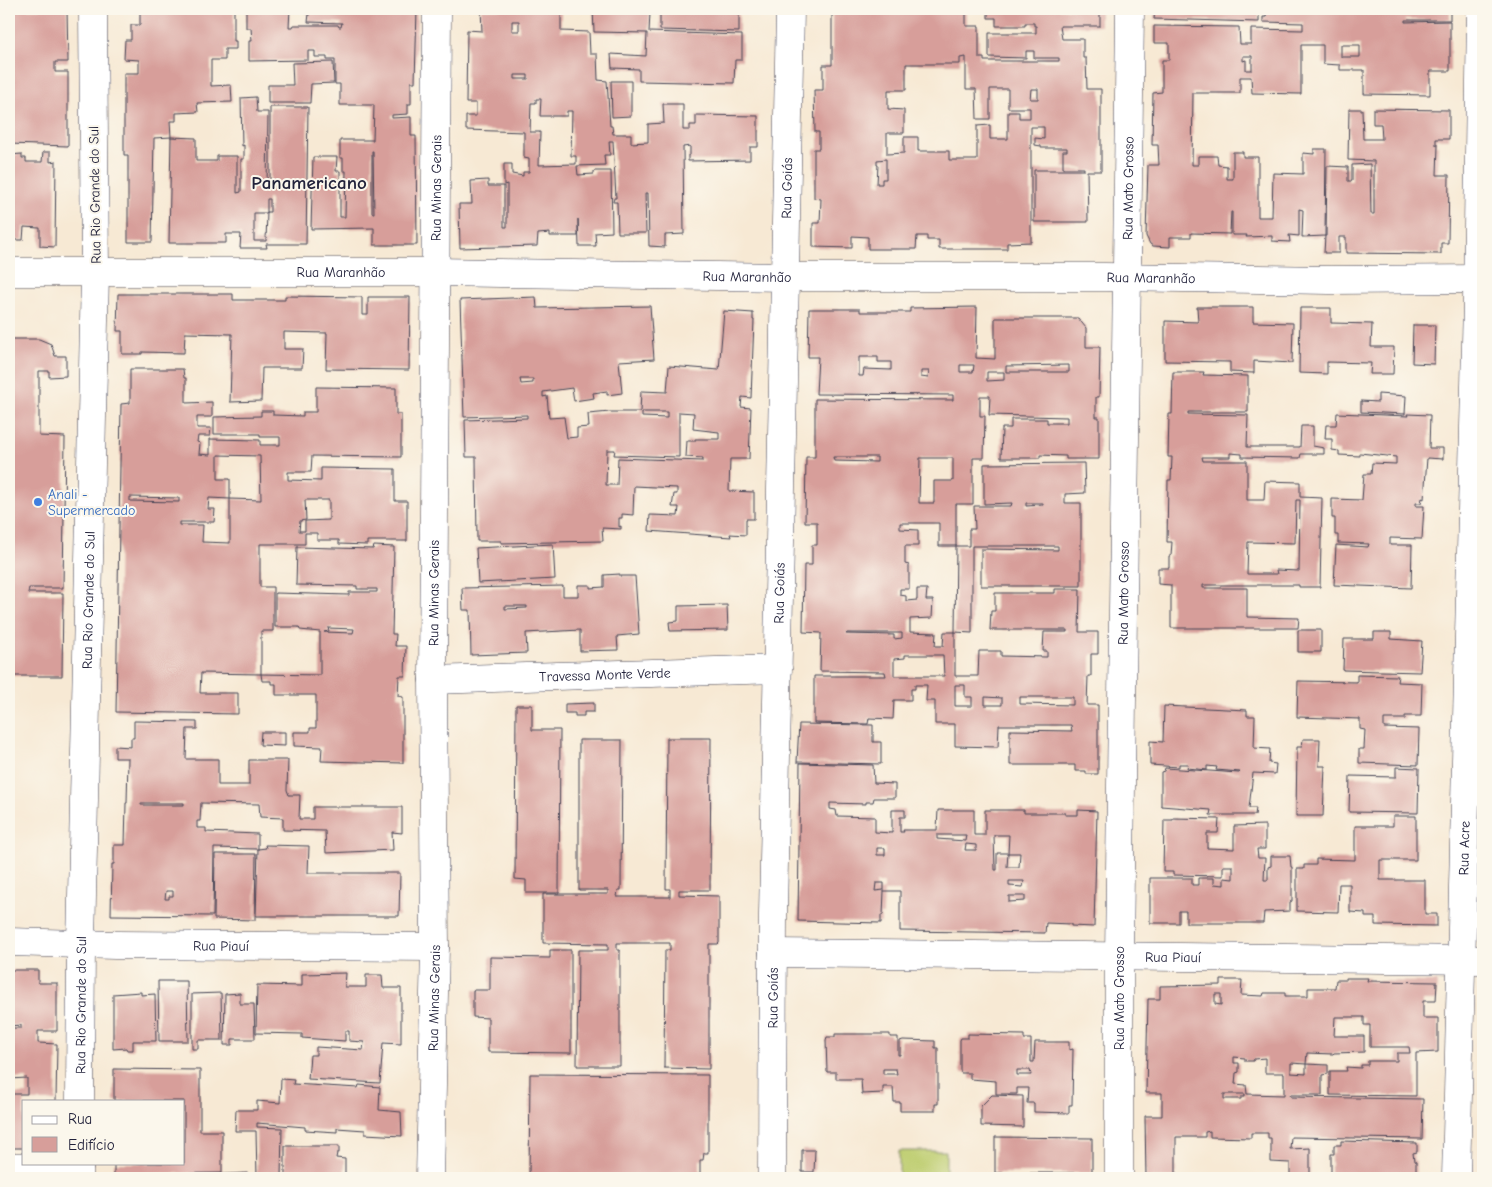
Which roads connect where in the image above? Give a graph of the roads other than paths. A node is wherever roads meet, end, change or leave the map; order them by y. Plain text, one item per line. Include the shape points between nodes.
1 (93, 9) edge
2 (437, 9) edge
3 (790, 9) edge
4 (1130, 9) edge
5 (1482, 9) edge
6 (9, 272) edge
7 (435, 272) junction
8 (96, 273) junction
9 (785, 277) junction
10 (1128, 277) junction
11 (1480, 278) edge
12 (778, 669) junction
13 (433, 680) junction
14 (9, 942) edge
15 (81, 944) junction
16 (435, 947) junction
17 (773, 953) junction
18 (1119, 958) junction
19 (1472, 961) edge
20 (80, 1100) edge
21 (9, 1167) edge
22 (79, 1169) edge
23 (430, 1178) edge
24 (772, 1178) edge
25 (1119, 1178) edge
26 (1456, 1178) edge

1 - 8 street, Rua Rio Grande do Sul
2 - 7 street, Rua Minas Gerais
3 - 9 street, Rua Goiás
4 - 10 street, Rua Mato Grosso
5 - 11 street, Rua Acre
6 - 8 street, Rua Maranhão
7 - 8 street, Rua Maranhão
7 - 9 street, Rua Maranhão
7 - 13 street, Rua Minas Gerais
8 - 15 street, Rua Rio Grande do Sul
9 - 10 street, Rua Maranhão
9 - 12 street, Rua Goiás
10 - 11 street, Rua Maranhão
10 - 18 street, Rua Mato Grosso
11 - 19 street, Rua Acre
12 - 13 street, Travessa Monte Verde
12 - 17 street, Rua Goiás
13 - 16 street, Rua Minas Gerais
14 - 15 street, Rua Piauí
15 - 16 street, Rua Piauí
15 - 20 street, Rua Rio Grande do Sul
16 - 23 street, Rua Minas Gerais
17 - 18 street, Rua Piauí
17 - 24 street, Rua Goiás
18 - 19 street, Rua Piauí
18 - 25 street, Rua Mato Grosso
19 - 26 street, Rua Acre
21 - 22 street

